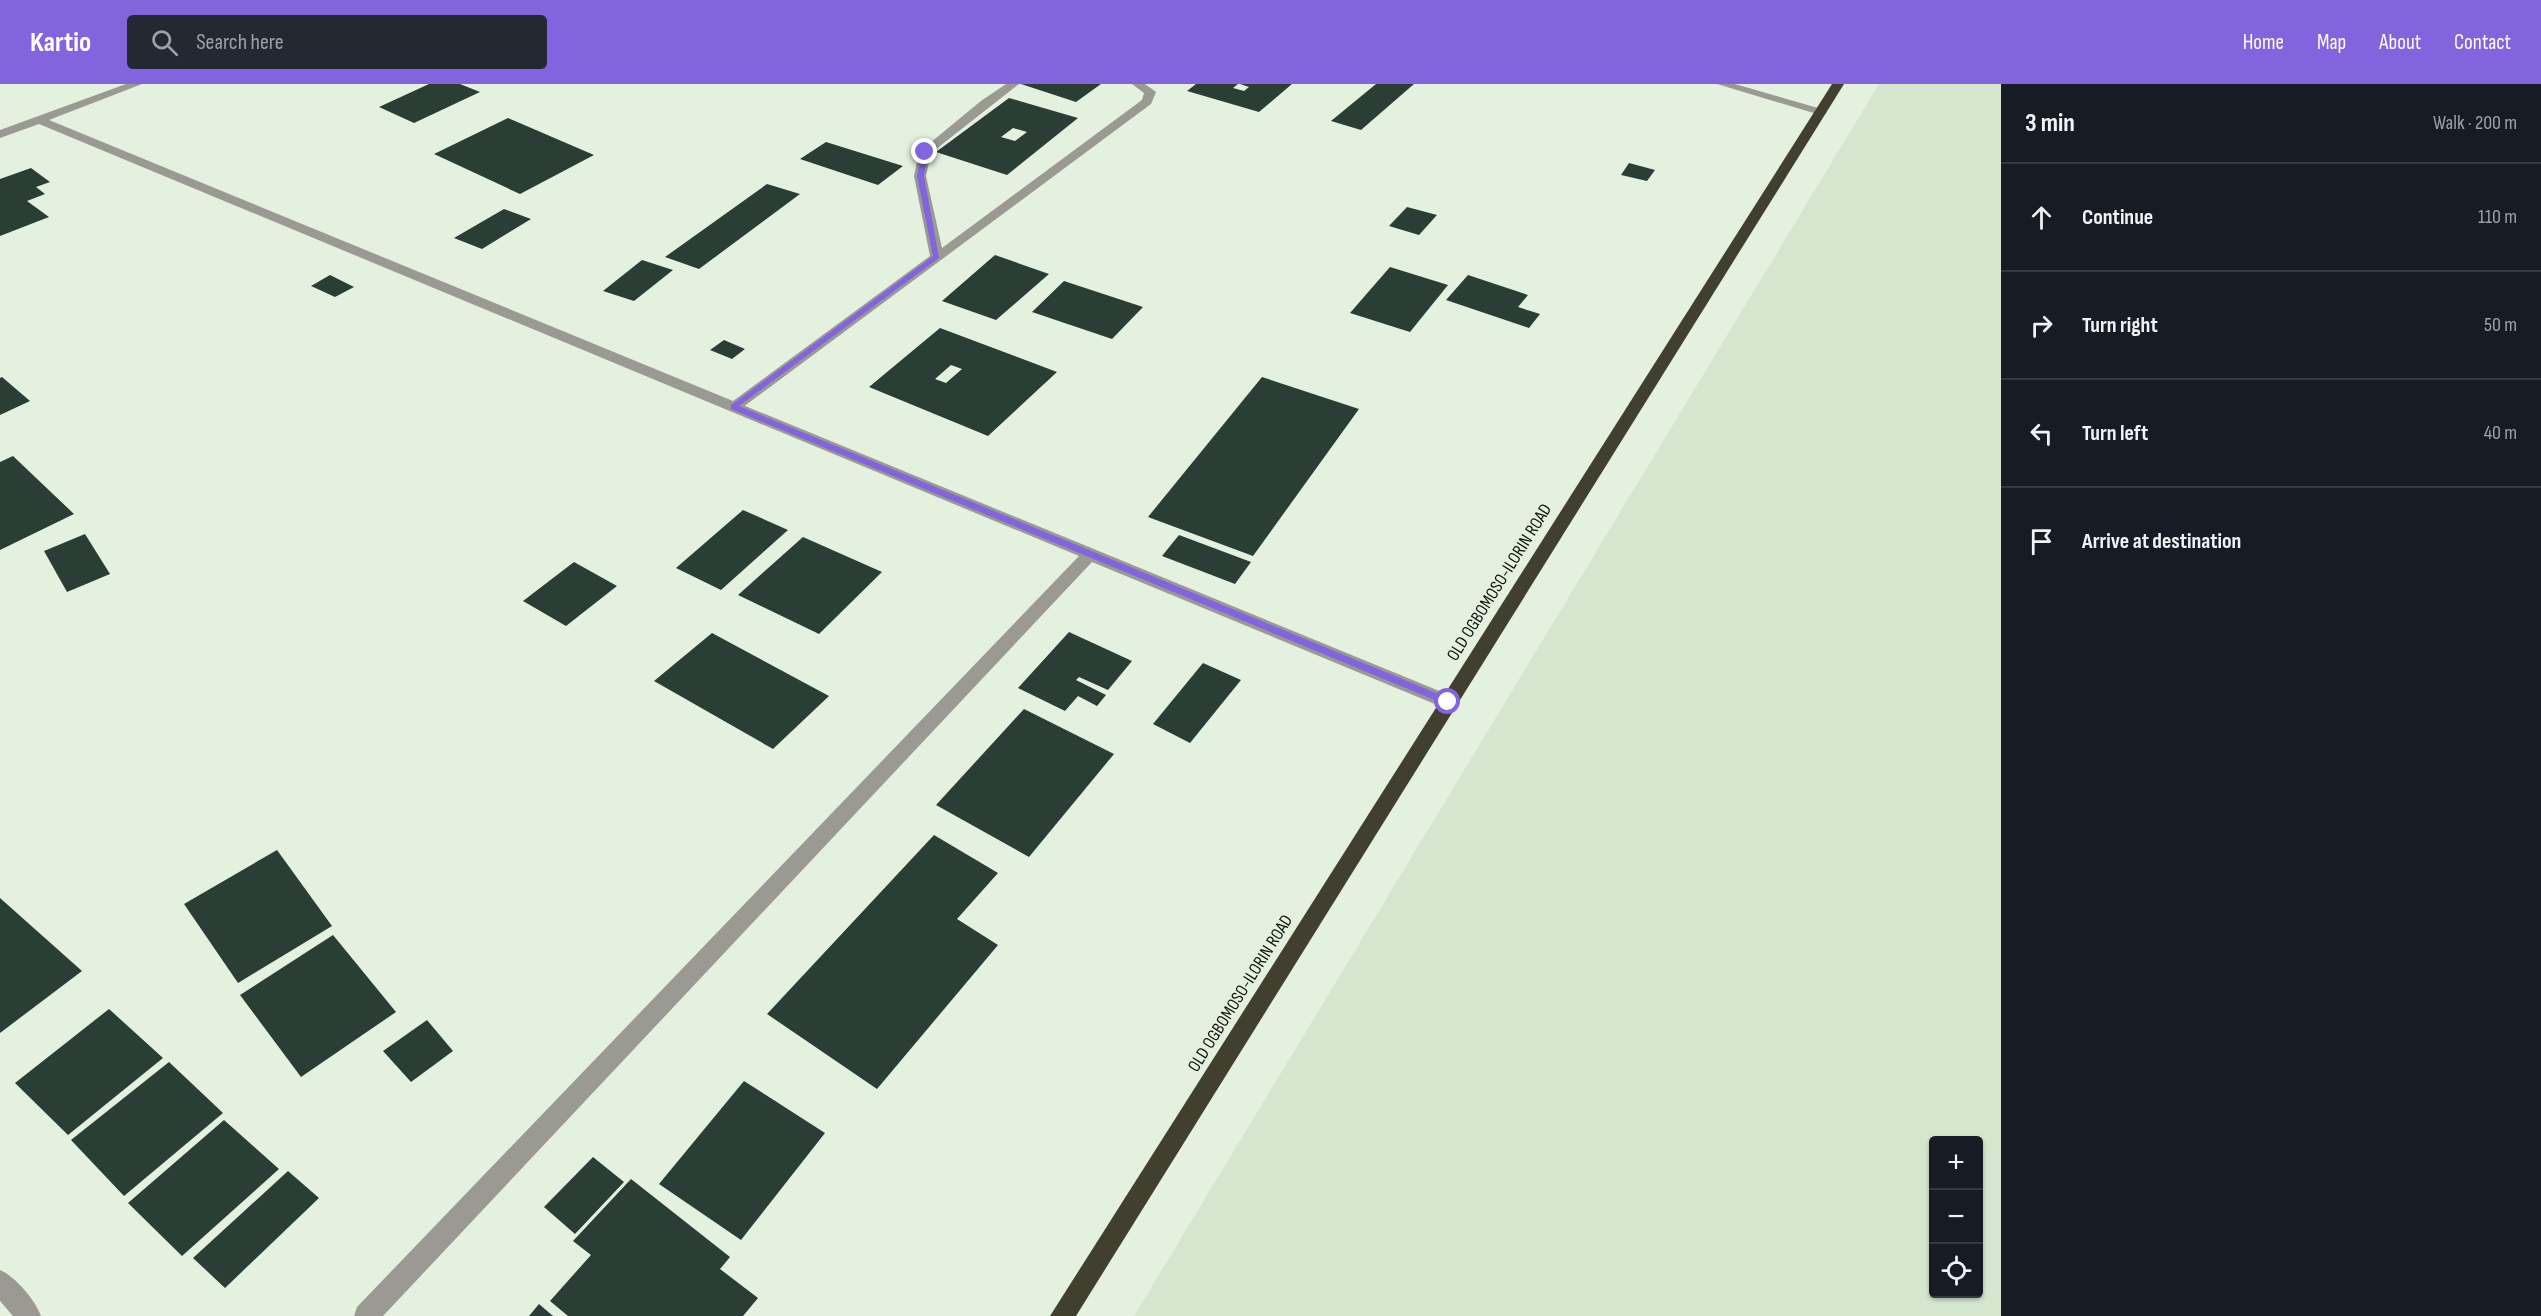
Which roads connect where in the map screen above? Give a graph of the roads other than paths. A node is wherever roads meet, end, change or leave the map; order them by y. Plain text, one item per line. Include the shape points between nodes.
1 (136, 84) edge
2 (1013, 84) edge
3 (1138, 84) edge
4 (1723, 84) edge
5 (1838, 84) edge
6 (1821, 111) junction
7 (40, 120) junction
8 (0, 134) edge
9 (937, 257) junction
10 (734, 407) junction
11 (1090, 554) junction
12 (1448, 702) junction
13 (3, 1290) edge
14 (29, 1316) edge
15 (366, 1316) edge
16 (1062, 1316) edge

1 - 7 street
2 - 9 street via 925,152 920,176
3 - 9 street via 1150,93 1147,102
4 - 6 street
5 - 6 highway, OLD OGBOMOSO-ILORIN ROAD
6 - 12 highway, OLD OGBOMOSO-ILORIN ROAD
7 - 8 street
7 - 10 street
9 - 10 street
10 - 11 street
11 - 12 street
11 - 15 street
12 - 16 highway, OLD OGBOMOSO-ILORIN ROAD
13 - 14 street

